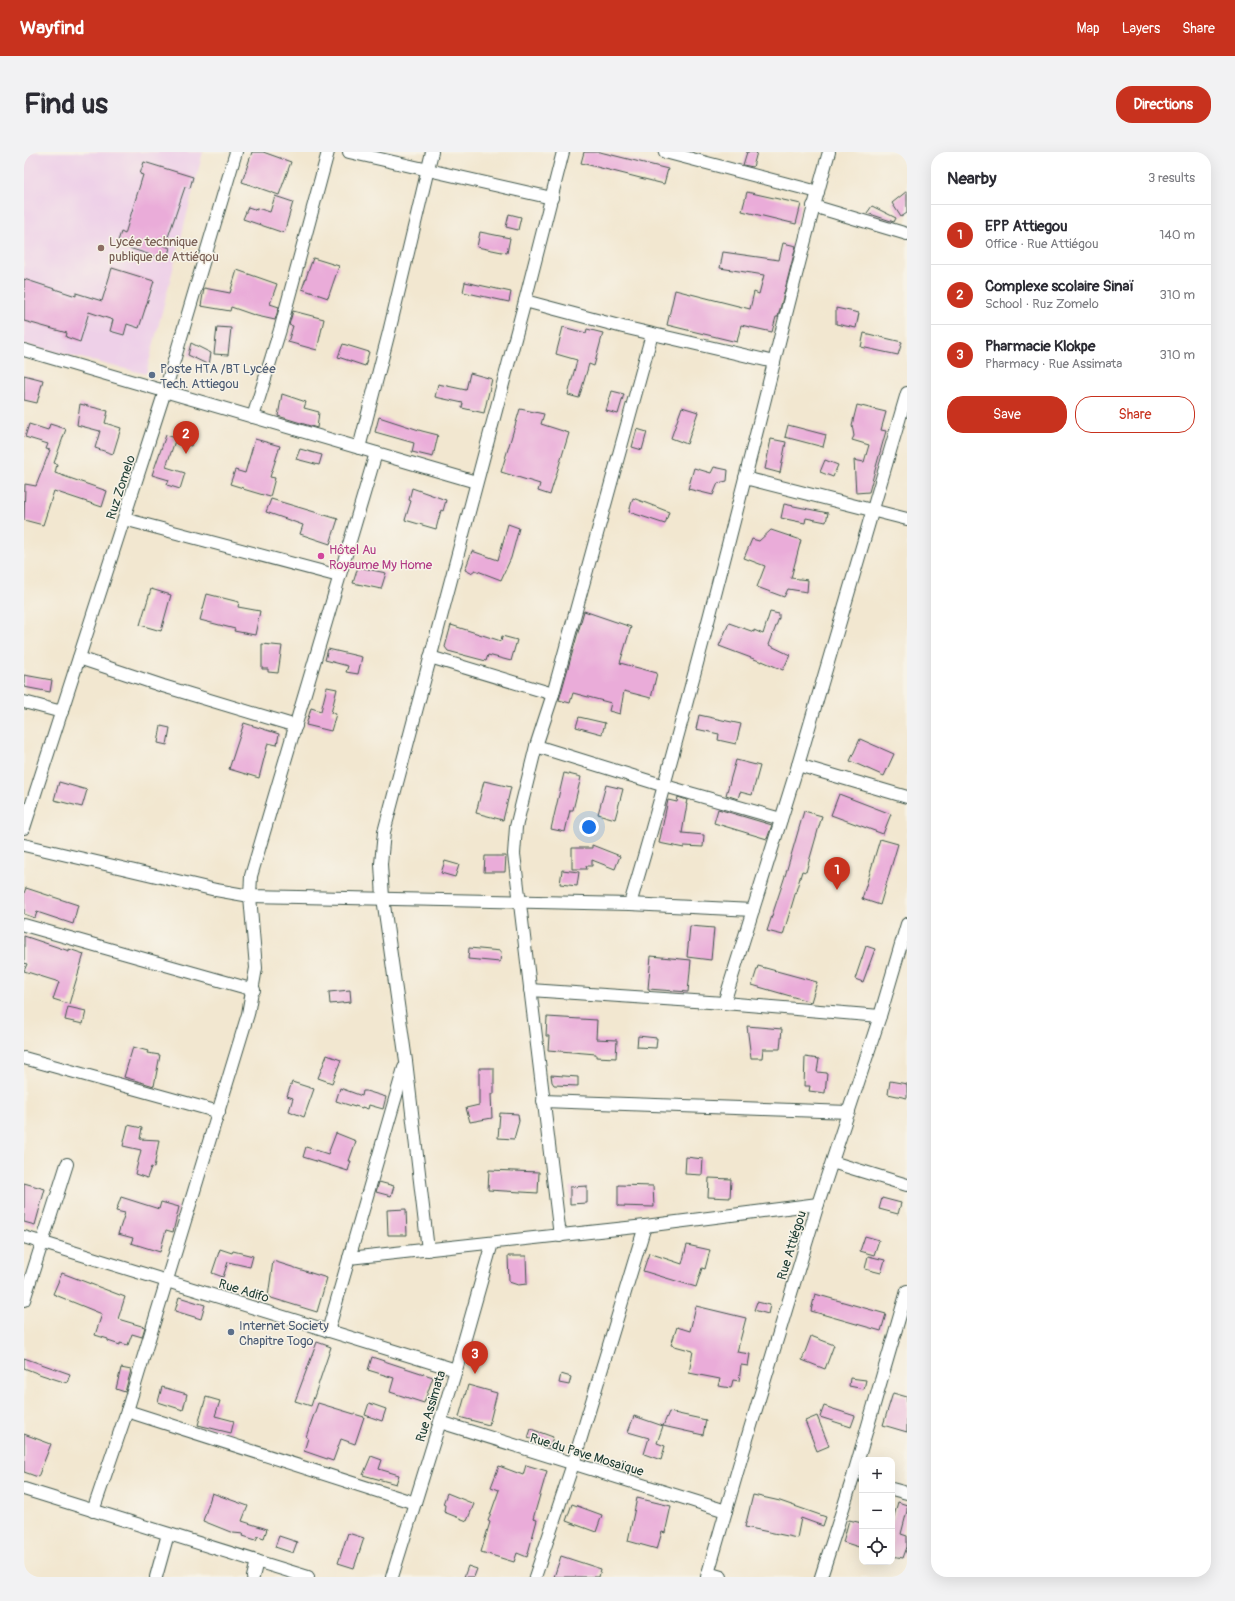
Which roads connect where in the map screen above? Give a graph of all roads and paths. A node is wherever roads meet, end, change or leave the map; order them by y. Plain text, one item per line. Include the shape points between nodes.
1 (236, 152) edge
2 (328, 152) edge
3 (349, 152) edge
4 (432, 152) edge
5 (563, 152) edge
6 (665, 152) edge
7 (829, 152) edge
8 (700, 156) edge
9 (428, 170) junction
10 (818, 192) junction
11 (552, 198) junction
12 (813, 206) junction
13 (907, 234) edge
14 (525, 301) junction
15 (652, 334) junction
16 (24, 350) edge
17 (774, 362) junction
18 (165, 391) junction
19 (907, 392) edge
20 (253, 417) junction
21 (359, 448) junction
22 (376, 453) junction
23 (745, 478) junction
24 (476, 482) junction
25 (873, 510) junction
26 (124, 519) junction
27 (907, 519) edge
28 (339, 576) junction
29 (430, 657) junction
30 (79, 658) junction
31 (552, 694) junction
32 (24, 702) edge
33 (62, 712) junction
34 (296, 726) junction
35 (536, 746) junction
36 (798, 765) junction
37 (665, 786) junction
38 (907, 797) edge
39 (781, 819) junction
40 (24, 828) edge
41 (24, 845) edge
42 (250, 896) junction
43 (383, 898) junction
44 (520, 902) junction
45 (630, 904) junction
46 (753, 910) junction
47 (907, 924) edge
48 (24, 925) edge
49 (254, 990) junction
50 (530, 990) junction
51 (724, 1003) junction
52 (880, 1016) junction
53 (24, 1058) edge
54 (406, 1061) junction
55 (543, 1101) junction
56 (219, 1112) junction
57 (849, 1112) junction
58 (832, 1162) junction
59 (67, 1164) dead end
60 (907, 1185) edge
61 (818, 1204) junction
62 (645, 1226) junction
63 (560, 1236) junction
64 (24, 1237) edge
65 (42, 1243) junction
66 (492, 1243) junction
67 (428, 1250) junction
68 (349, 1258) junction
69 (166, 1280) junction
70 (907, 1291) edge
71 (24, 1300) edge
72 (328, 1331) junction
73 (456, 1370) junction
74 (127, 1411) junction
75 (440, 1422) junction
76 (573, 1464) junction
77 (858, 1478) edge
78 (24, 1489) edge
79 (895, 1489) edge
80 (907, 1493) edge
81 (415, 1503) junction
82 (93, 1511) junction
83 (726, 1511) junction
84 (168, 1534) junction
85 (258, 1561) junction
86 (708, 1575) edge
87 (156, 1577) edge
88 (252, 1577) edge
89 (308, 1577) edge
90 (392, 1577) edge
91 (535, 1577) edge
92 (721, 1577) edge
93 (821, 1577) edge

1 - 18 street, Ruz Zomelo
2 - 20 street via 280,330
3 - 9 street
4 - 9 street
5 - 11 street
6 - 8 street
7 - 10 street
8 - 10 street
9 - 11 street
9 - 21 street
10 - 12 street
11 - 14 street
12 - 13 street
12 - 17 street
14 - 15 street
14 - 24 street
15 - 17 street
15 - 31 street
16 - 18 street
17 - 23 street
18 - 20 street
18 - 26 street, Ruz Zomelo
19 - 25 street
20 - 21 street
21 - 22 street
22 - 24 street
22 - 28 street
23 - 25 street
23 - 37 street
24 - 29 street
25 - 27 street
25 - 36 street
26 - 28 street
26 - 30 street, Ruz Zomelo
28 - 34 street
29 - 31 street
29 - 43 street via 384,832 381,864
30 - 33 street, Ruz Zomelo
30 - 34 street
31 - 35 street
32 - 33 street
33 - 40 street, Ruz Zomelo
34 - 42 street via 251,876
35 - 37 street
35 - 44 street via 516,827 514,854
36 - 38 street
36 - 39 street
37 - 39 street
37 - 45 street
39 - 46 street
41 - 42 street
42 - 43 street
42 - 49 street via 256,968
43 - 44 street
43 - 54 street
44 - 45 street
44 - 50 street
45 - 46 street
46 - 51 street
47 - 52 street, Rue Attiégou
48 - 49 street
49 - 56 street
50 - 51 street
50 - 55 street
51 - 52 street
52 - 57 street, Rue Attiégou
53 - 56 street
54 - 67 street
54 - 68 street
55 - 57 street
55 - 63 street
56 - 69 street
57 - 58 street, Rue Attiégou
58 - 60 street
58 - 61 street, Rue Attiégou
59 - 65 street
61 - 62 street
61 - 83 street, Rue Attiégou
62 - 63 street
62 - 76 street
63 - 66 street
64 - 65 street, Rue Adifo
65 - 69 street, Rue Adifo
65 - 71 street
66 - 67 street
66 - 73 street, Rue Assimata
67 - 68 street
68 - 72 street
69 - 72 street, Rue Adifo
69 - 74 street
70 - 77 street
72 - 73 street, Rue Adifo
73 - 75 street, Rue Assimata
74 - 81 street
74 - 82 street
75 - 76 street, Rue du Pave Mosaïque
75 - 81 street, Rue Assimata
76 - 83 street, Rue du Pave Mosaïque
76 - 91 street
77 - 93 street
78 - 82 street
79 - 80 street
81 - 90 street, Rue Assimata
82 - 84 street
83 - 86 street, Rue Attiégou
84 - 85 street
84 - 87 street
85 - 88 street
85 - 89 street
86 - 92 street

